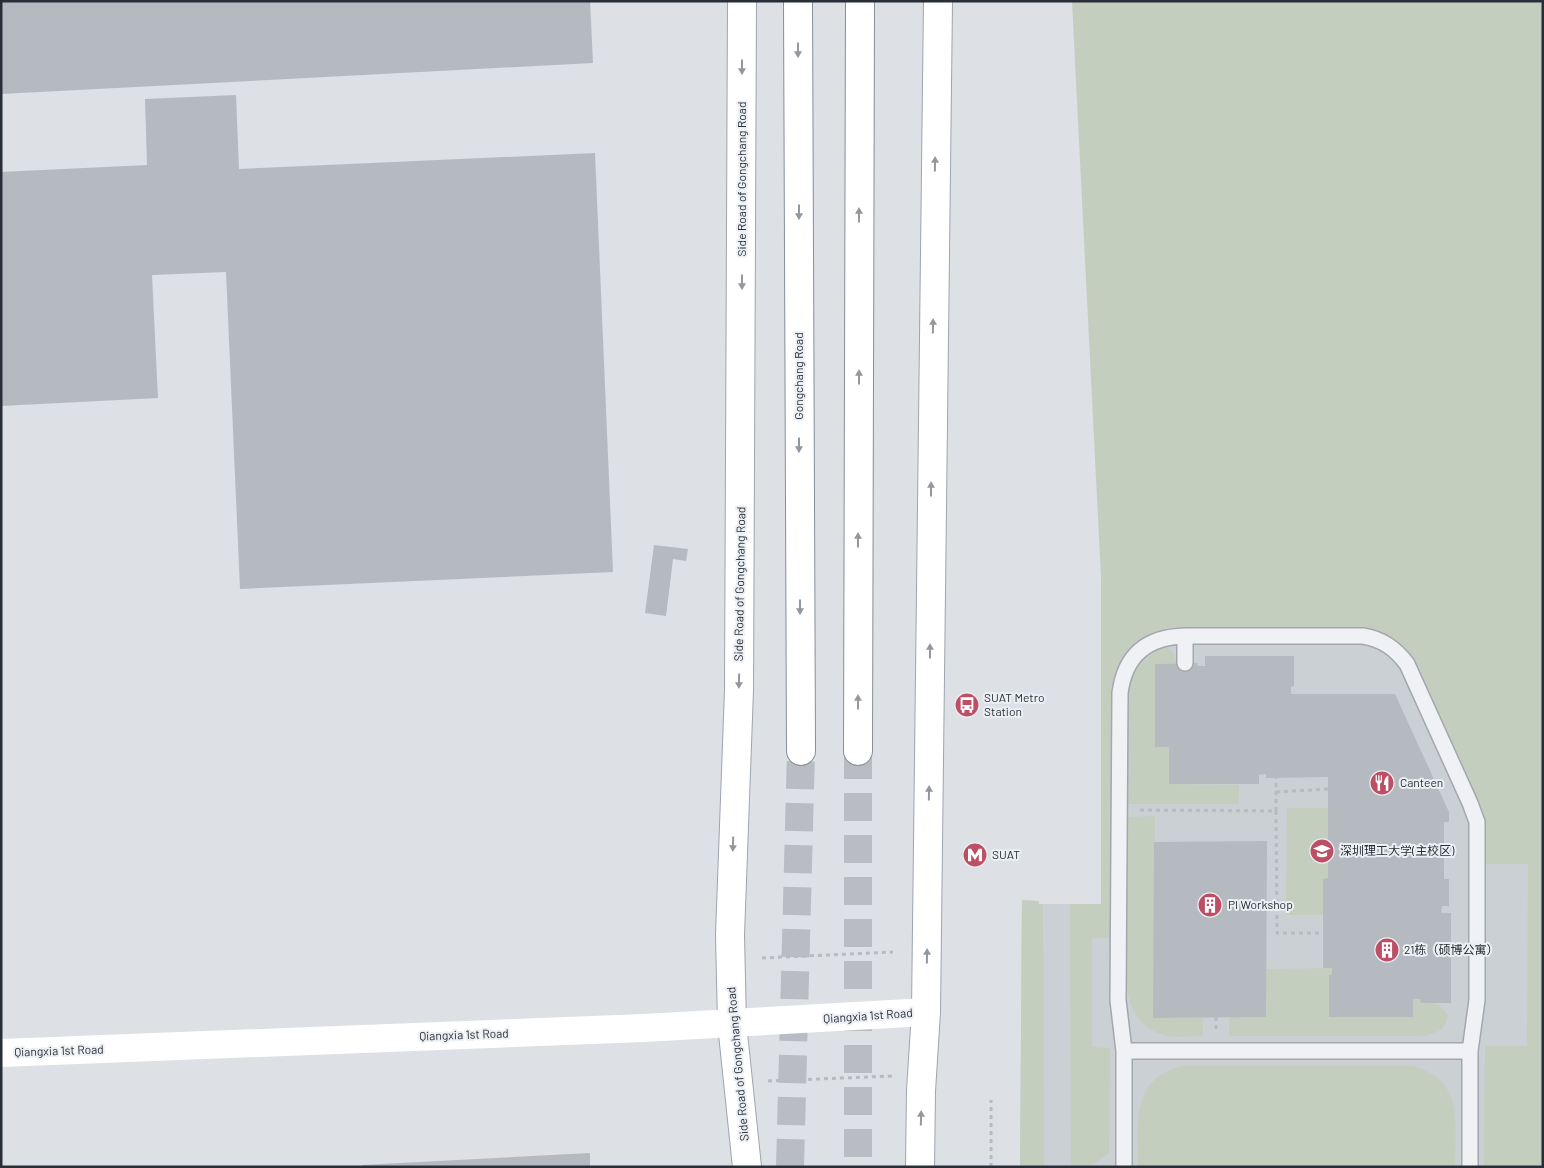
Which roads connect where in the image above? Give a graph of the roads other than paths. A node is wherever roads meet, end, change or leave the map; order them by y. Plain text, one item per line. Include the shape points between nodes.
1 (742, 1) edge
2 (798, 1) edge
3 (860, 1) edge
4 (938, 1) edge
5 (1185, 636) junction
6 (1185, 663) dead end
7 (858, 751) tunnel mouth
8 (800, 752) tunnel mouth
9 (926, 1012) junction
10 (732, 1024) junction
11 (1124, 1051) junction
12 (1470, 1051) junction
13 (1, 1053) edge
14 (747, 1167) edge
15 (920, 1167) edge
16 (1124, 1167) edge
17 (1470, 1167) edge

1 -> 10 main road, Side Road of Gongchang Road via 739,670 730,935
2 -> 8 main road, Gongchang Road
7 -> 3 main road
9 -> 4 main road
5 - 6 lane
5 - 11 lane via 1165,637 1138,652 1125,671 1120,693 1118,1000
5 - 12 lane via 1363,636 1387,644 1407,664 1477,822 1477,1000
9 - 10 main road, Qiangxia 1st Road
15 -> 9 main road
10 - 13 main road, Qiangxia 1st Road
10 - 14 main road, Side Road of Gongchang Road
11 - 12 lane
11 - 16 lane
12 - 17 lane

